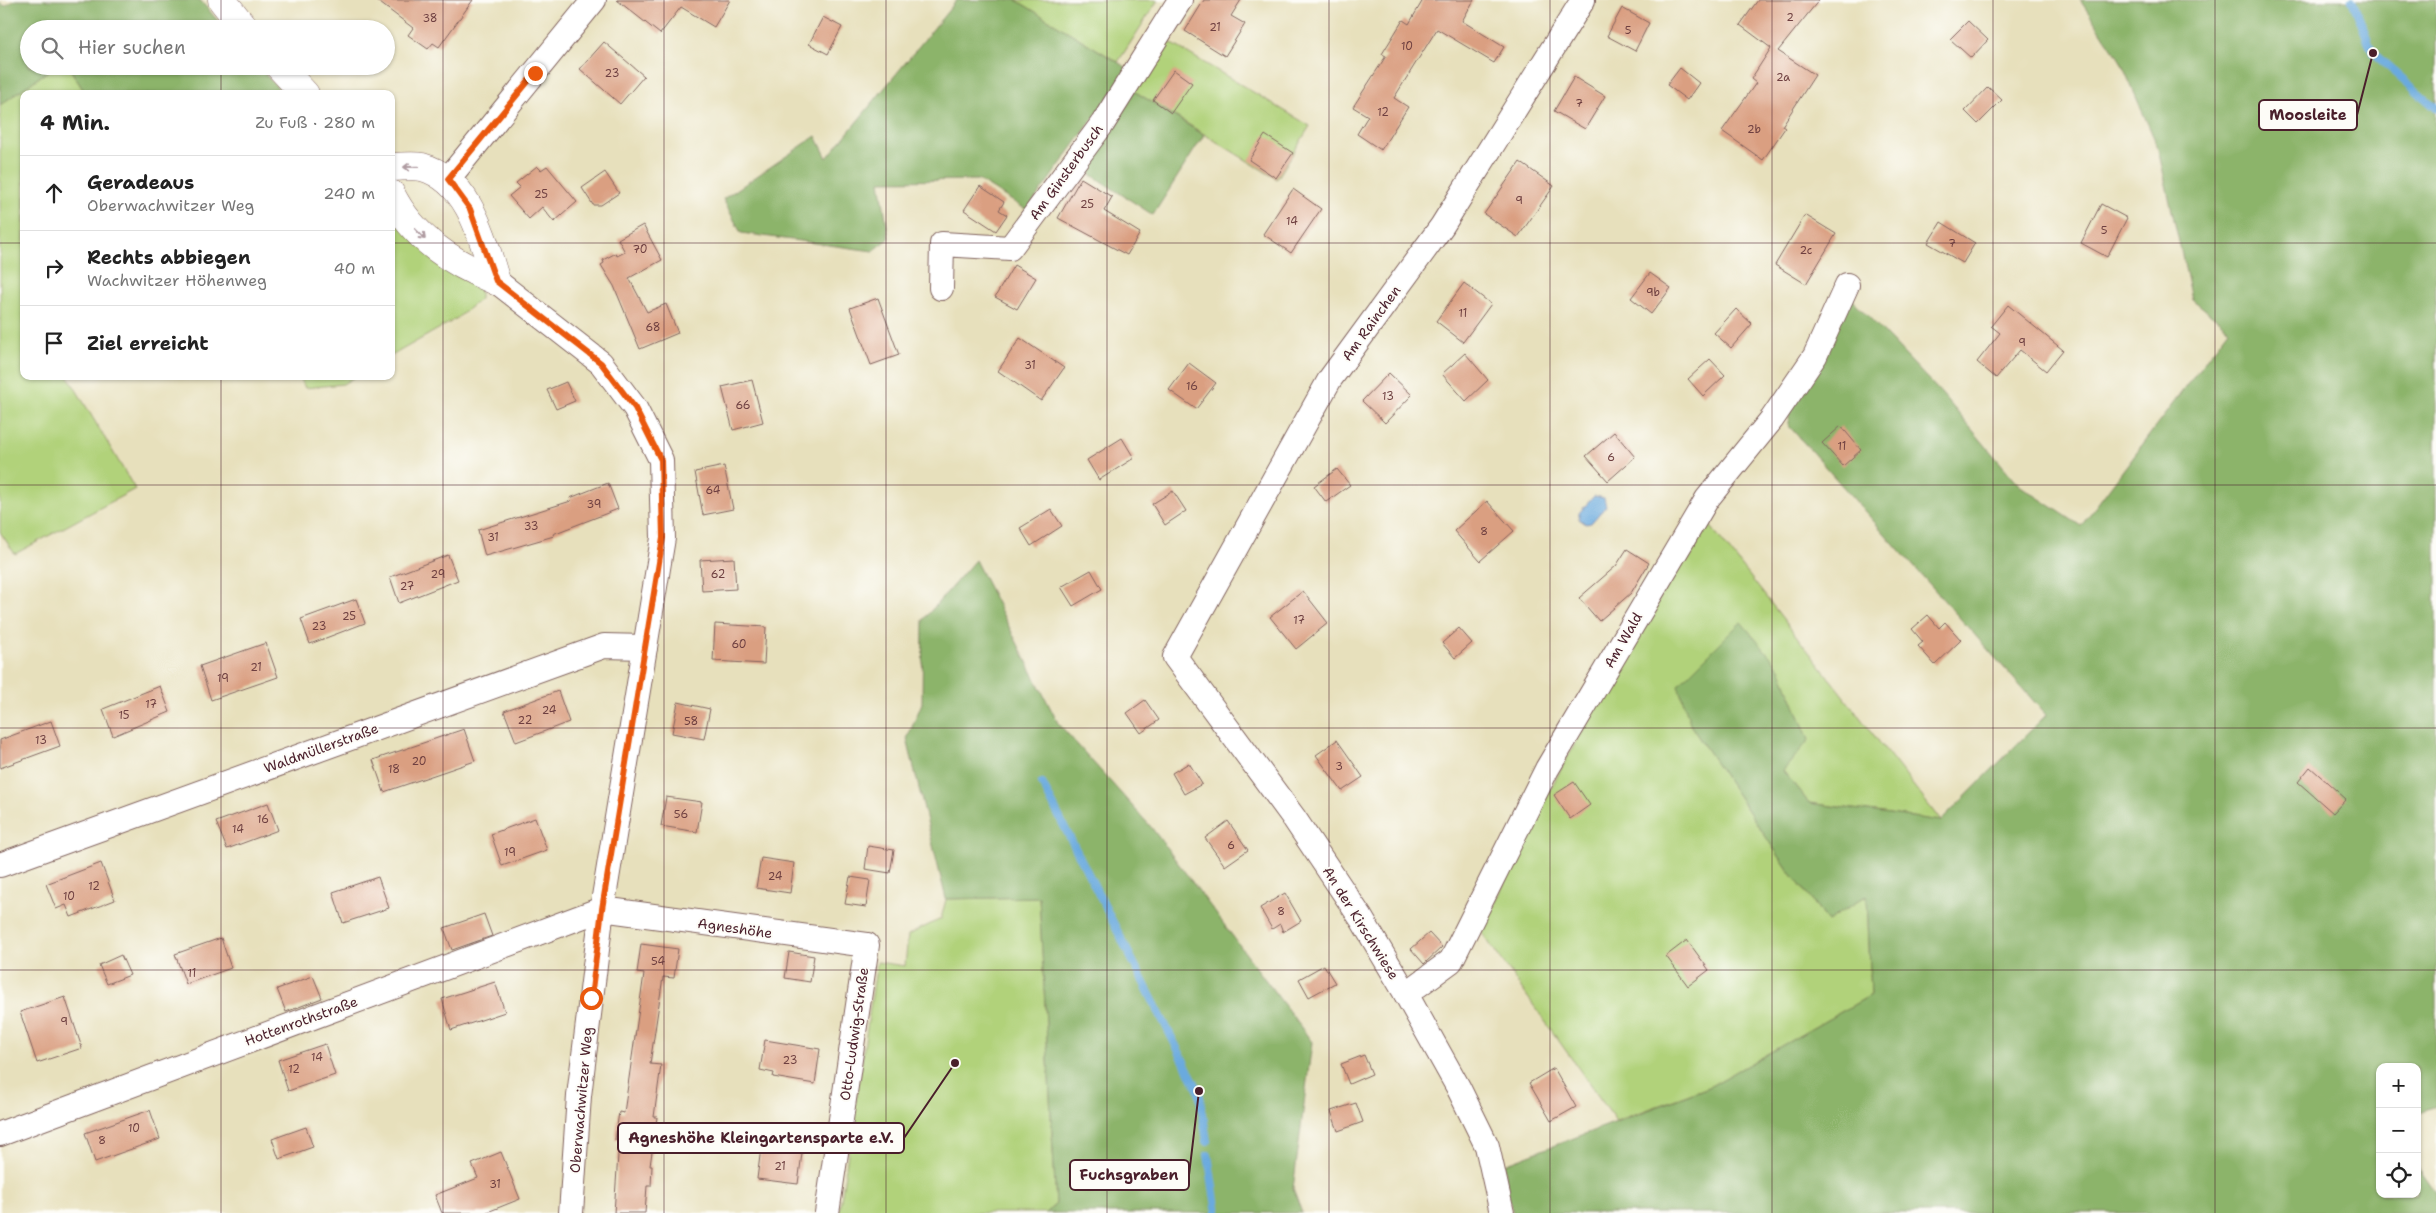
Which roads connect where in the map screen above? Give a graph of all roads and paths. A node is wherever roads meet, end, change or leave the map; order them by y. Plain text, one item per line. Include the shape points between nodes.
1 (222, 0) edge
2 (594, 0) edge
3 (1180, 0) edge
4 (1584, 0) edge
5 (238, 20) edge
6 (287, 75) edge
7 (301, 90) edge
8 (395, 167) edge
9 (448, 179) junction
10 (395, 200) edge
11 (496, 281) junction
12 (1847, 285) dead end
13 (941, 288) dead end
14 (645, 646) junction
15 (1176, 657) joint
16 (0, 865) edge
17 (602, 909) junction
18 (867, 945) joint
19 (1406, 994) junction
20 (0, 1134) edge
21 (571, 1213) edge
22 (827, 1213) edge
23 (1502, 1213) edge

1 - 5 street
2 - 9 street
3 - 13 street, Am Ginsterbusch via 1103,123 1010,248 942,244
4 - 15 street, Am Rainchen via 1442,226 1330,379
6 - 7 street
9 -> 8 street via 421,167
9 - 11 street via 470,209
10 -> 11 street, Oberwachwitzer Weg via 417,232 438,251 470,271
11 - 14 street, Oberwachwitzer Weg via 601,363 635,408 661,460 663,538
12 - 19 street, Am Wald via 1815,356 1772,419 1708,499 1547,769 1452,961
14 - 16 street, Waldmüllerstraße via 604,646
14 - 17 street, Oberwachwitzer Weg
15 - 19 street, An der Kirschwiese via 1294,818
17 - 18 street, Agneshöhe
17 - 20 street, Hottenrothstraße
17 - 21 street, Oberwachwitzer Weg via 579,1096
18 - 22 street, Otto-Ludwig-Straße
19 - 23 street, An der Kirschwiese via 1487,1146

